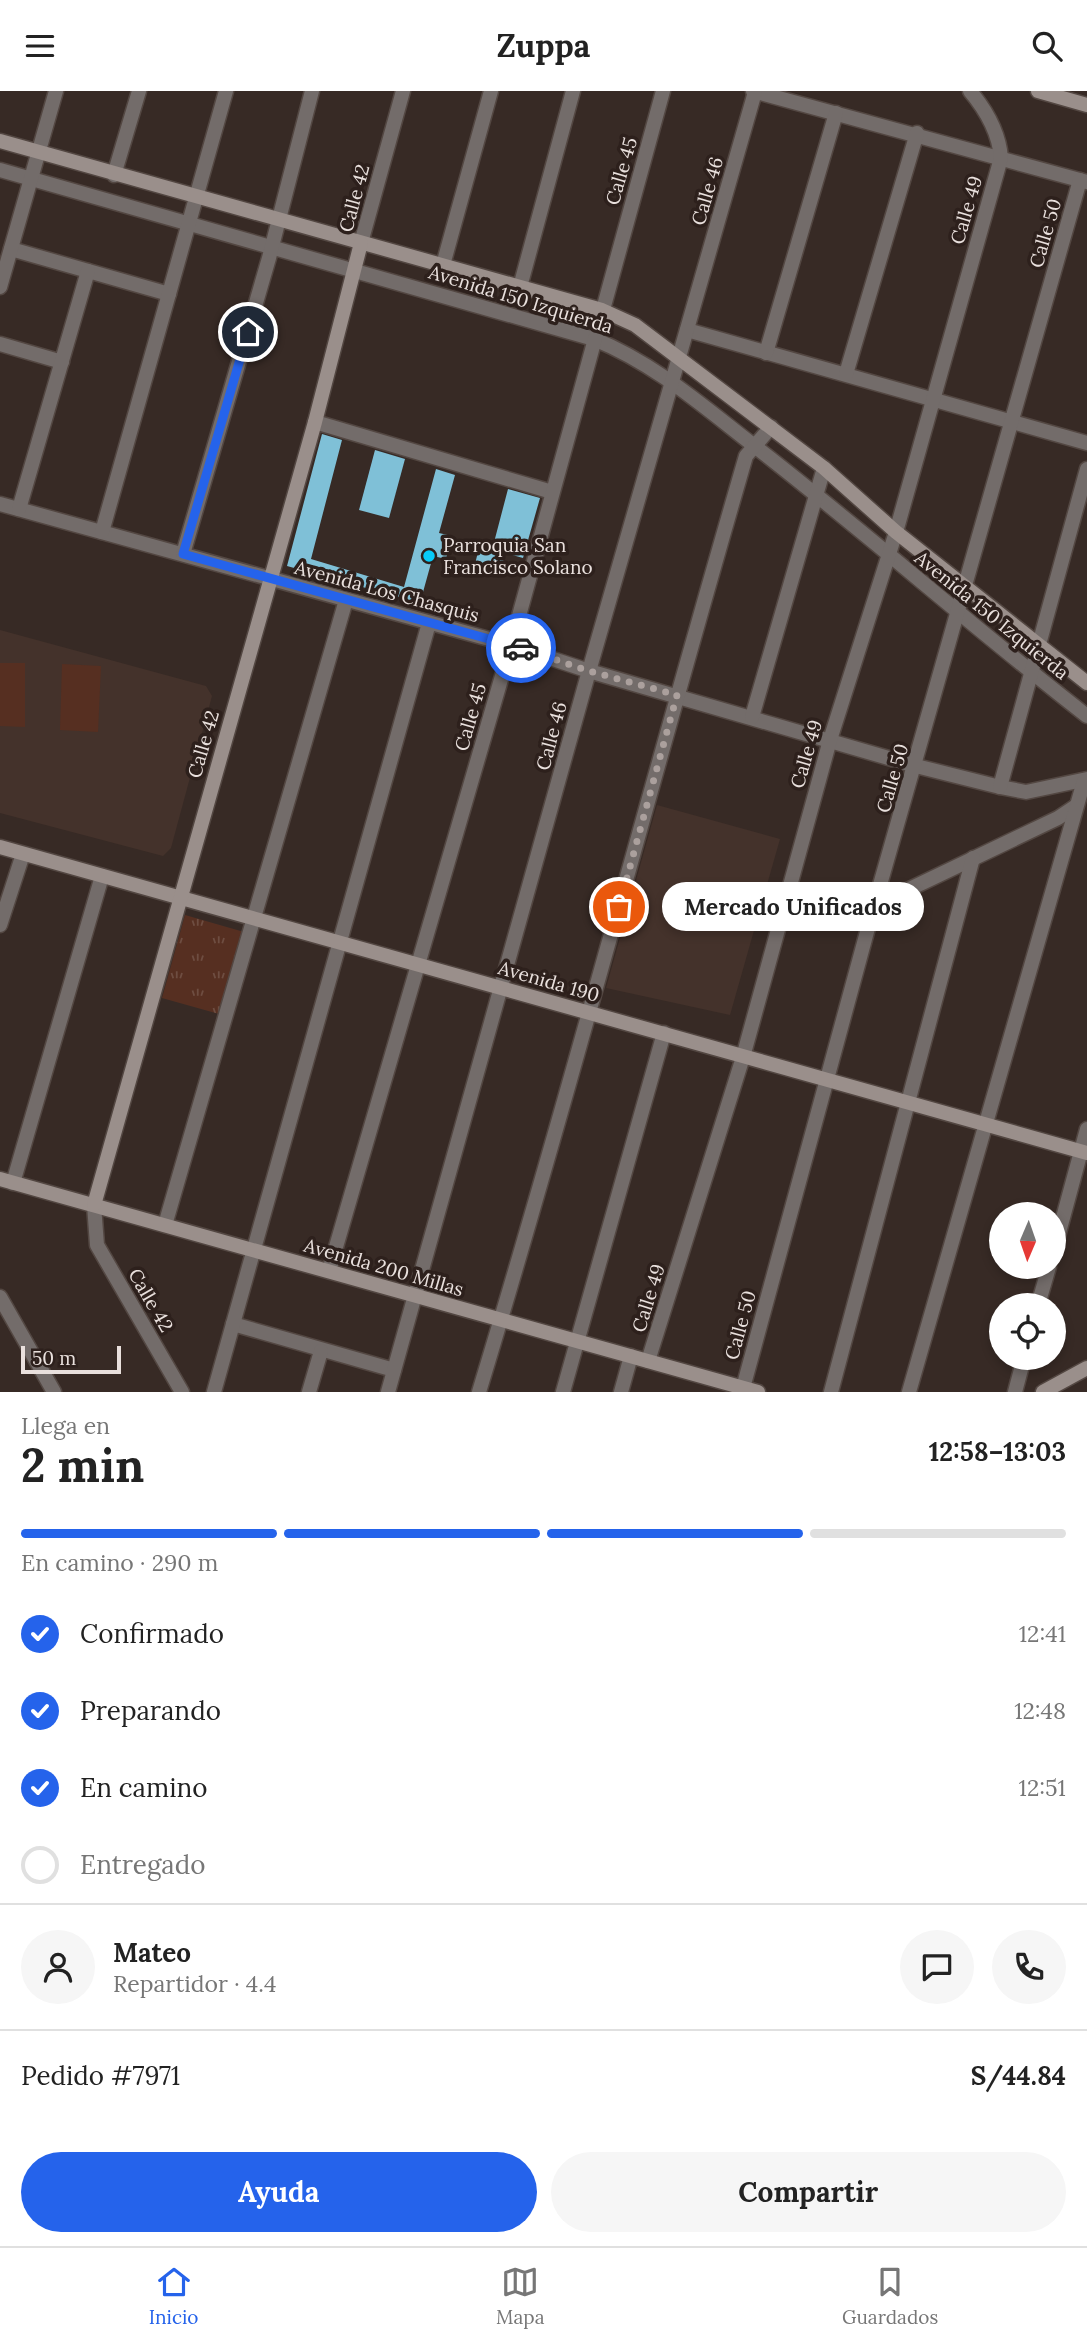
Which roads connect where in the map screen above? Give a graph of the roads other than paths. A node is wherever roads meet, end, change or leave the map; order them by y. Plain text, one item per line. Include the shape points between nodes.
1 (55, 91) edge
2 (139, 91) edge
3 (226, 91) edge
4 (312, 91) edge
5 (403, 91) edge
6 (491, 91) edge
7 (573, 91) edge
8 (663, 91) edge
9 (754, 91) edge
10 (970, 91) edge
11 (1038, 91) edge
12 (1061, 94) edge
13 (1087, 105) edge
14 (836, 113) junction
15 (917, 133) junction
16 (0, 141) edge
17 (38, 152) junction
18 (1001, 158) junction
19 (0, 170) edge
20 (114, 174) junction
21 (31, 178) junction
22 (1084, 181) edge
23 (196, 197) junction
24 (278, 218) junction
25 (188, 226) junction
26 (362, 243) junction
27 (272, 247) junction
28 (11, 249) junction
29 (443, 265) junction
30 (354, 269) junction
31 (88, 271) junction
32 (0, 287) edge
33 (520, 287) junction
34 (169, 294) junction
35 (602, 310) junction
36 (687, 330) junction
37 (594, 339) junction
38 (0, 344) edge
39 (766, 353) junction
40 (680, 358) junction
41 (62, 362) junction
42 (846, 374) junction
43 (673, 383) junction
44 (932, 399) junction
45 (315, 422) junction
46 (1011, 422) junction
47 (771, 427) junction
48 (1087, 443) edge
49 (755, 446) junction
50 (824, 468) junction
51 (1087, 469) edge
52 (552, 492) junction
53 (817, 494) junction
54 (0, 504) edge
55 (19, 509) junction
56 (102, 532) junction
57 (896, 532) junction
58 (183, 554) junction
59 (889, 555) junction
60 (270, 579) junction
61 (965, 585) junction
62 (346, 600) junction
63 (957, 613) junction
64 (429, 622) junction
65 (1038, 643) junction
66 (510, 645) junction
67 (589, 671) junction
68 (1031, 673) junction
69 (1087, 683) edge
70 (677, 695) junction
71 (1087, 716) edge
72 (752, 717) junction
73 (830, 740) junction
74 (916, 766) junction
75 (1085, 780) edge
76 (1000, 787) junction
77 (1076, 806) junction
78 (0, 847) edge
79 (23, 854) junction
80 (973, 858) junction
81 (102, 876) junction
82 (179, 898) junction
83 (874, 906) junction
84 (253, 919) junction
85 (0, 925) edge
86 (339, 943) junction
87 (420, 965) junction
88 (502, 988) junction
89 (590, 1012) junction
90 (664, 1033) junction
91 (743, 1057) junction
92 (828, 1079) junction
93 (909, 1102) junction
94 (985, 1123) junction
95 (1087, 1129) edge
96 (1084, 1152) edge
97 (7, 1181) edge
98 (94, 1205) junction
99 (1066, 1211) edge
100 (165, 1226) junction
101 (253, 1250) junction
102 (329, 1271) junction
103 (415, 1296) junction
104 (0, 1297) edge
105 (501, 1320) junction
106 (233, 1324) junction
107 (578, 1341) junction
108 (321, 1351) junction
109 (631, 1356) junction
110 (648, 1361) junction
111 (1087, 1368) edge
112 (394, 1370) junction
113 (1020, 1370) edge
114 (743, 1388) junction
115 (54, 1392) edge
116 (182, 1392) edge
117 (214, 1392) edge
118 (309, 1392) edge
119 (388, 1392) edge
120 (479, 1392) edge
121 (563, 1392) edge
122 (621, 1392) edge
123 (758, 1392) edge
124 (831, 1392) edge
125 (908, 1392) edge
126 (1014, 1392) edge
127 (1042, 1392) edge

1 - 17 street
2 - 20 street
3 - 23 street
4 - 24 street
5 - 26 street, Calle 42
6 - 29 street
7 - 33 street
8 - 35 street, Calle 45
9 - 14 street
9 - 36 street, Calle 46
10 - 18 street via 985,110
11 - 12 street
12 - 13 street
14 - 15 street
14 - 39 street
15 - 18 street
15 - 42 street
16 - 17 street, Avenida 150 Izquierda
17 - 20 street, Avenida 150 Izquierda
17 - 21 street
18 - 22 street
18 - 44 street, Calle 49
19 - 21 street, Avenida 150 Izquierda
20 - 23 street, Avenida 150 Izquierda
21 - 25 street, Avenida 150 Izquierda
21 - 28 street
22 - 46 street, Calle 50
23 - 24 street, Avenida 150 Izquierda
23 - 25 street
24 - 26 street, Avenida 150 Izquierda
24 - 27 street
25 - 27 street, Avenida 150 Izquierda
25 - 34 street
26 - 29 street, Avenida 150 Izquierda
26 - 30 street, Calle 42
27 - 30 street, Avenida 150 Izquierda
27 - 58 street
28 - 31 street
28 - 32 street
29 - 33 street, Avenida 150 Izquierda
30 - 37 street, Avenida 150 Izquierda
30 - 45 street, Calle 42
31 - 34 street
31 - 41 street
33 - 35 street, Avenida 150 Izquierda
34 - 56 street
35 - 37 street, Calle 45
35 - 40 street, Avenida 150 Izquierda via 635,325
36 - 39 street
36 - 40 street, Calle 46
37 - 43 street, Avenida 150 Izquierda via 625,352
37 - 52 street, Calle 45
38 - 41 street
39 - 42 street
40 - 43 street, Calle 46
40 - 47 street, Avenida 150 Izquierda
41 - 55 street
42 - 44 street
43 - 49 street, Avenida 150 Izquierda
43 - 67 street, Calle 46
44 - 46 street
44 - 57 street, Calle 49
45 - 52 street
45 - 60 street, Calle 42
46 - 48 street
46 - 61 street, Calle 50
47 - 49 street
47 - 50 street, Avenida 150 Izquierda
49 - 53 street, Avenida 150 Izquierda
49 - 70 street via 746,456
50 - 53 street
50 - 57 street, Avenida 150 Izquierda
51 - 65 street
52 - 66 street, Calle 45
53 - 59 street, Avenida 150 Izquierda
53 - 72 street
54 - 55 street, Avenida Los Chasquis
55 - 56 street, Avenida Los Chasquis
56 - 58 street, Avenida Los Chasquis
57 - 59 street, Calle 49
57 - 61 street, Avenida 150 Izquierda
58 - 60 street, Avenida Los Chasquis
59 - 63 street, Avenida 150 Izquierda
59 - 73 street, Calle 49
60 - 62 street, Avenida Los Chasquis
60 - 82 street, Calle 42
61 - 63 street, Calle 50
61 - 65 street, Avenida 150 Izquierda
62 - 64 street, Avenida Los Chasquis
62 - 84 street
63 - 68 street, Avenida 150 Izquierda
63 - 74 street, Calle 50
64 - 66 street, Avenida Los Chasquis
64 - 86 street
65 - 68 street
65 - 69 street, Avenida 150 Izquierda
66 - 67 street, Avenida Los Chasquis
66 - 87 street, Calle 45
67 - 70 street, Avenida Los Chasquis
67 - 88 street, Calle 46
68 - 71 street, Avenida 150 Izquierda
68 - 76 street
70 - 72 street, Avenida Los Chasquis
70 - 89 street
72 - 73 street, Avenida Los Chasquis
73 - 74 street, Avenida Los Chasquis
73 - 91 street, Calle 49
74 - 76 street, Avenida Los Chasquis
74 - 83 street, Calle 50
75 - 76 street, Avenida Los Chasquis via 1026,792
75 - 77 street
77 - 80 street
77 - 94 street
78 - 79 street, Avenida 190
79 - 81 street, Avenida 190
79 - 85 street
80 - 83 street
80 - 93 street
81 - 82 street, Avenida 190
81 - 97 street
82 - 84 street, Avenida 190
82 - 98 street, Calle 42
83 - 92 street, Calle 50
84 - 86 street, Avenida 190
84 - 100 street
86 - 87 street, Avenida 190
86 - 101 street
87 - 88 street, Avenida 190
87 - 102 street, Calle 45
88 - 89 street, Avenida 190
88 - 103 street, Calle 46
89 - 90 street, Avenida 190
89 - 105 street
90 - 91 street, Avenida 190
90 - 107 street
91 - 92 street, Avenida 190
91 - 110 street, Calle 49
92 - 93 street, Avenida 190
92 - 114 street, Calle 50
93 - 94 street, Avenida 190
93 - 124 street
94 - 96 street, Avenida 190
94 - 125 street
95 - 96 street
96 - 99 street
97 - 98 street, Avenida 200 Millas
98 - 100 street, Avenida 200 Millas
98 - 116 street, Calle 42 via 97,1245
100 - 101 street, Avenida 200 Millas
101 - 102 street, Avenida 200 Millas
101 - 106 street
102 - 103 street, Avenida 200 Millas
103 - 105 street, Avenida 200 Millas
103 - 112 street, Calle 46
104 - 115 street
105 - 107 street, Avenida 200 Millas
105 - 120 street
106 - 108 street
106 - 117 street
107 - 109 street, Avenida 200 Millas
107 - 121 street
108 - 112 street
108 - 118 street
109 - 110 street, Avenida 200 Millas
109 - 122 street, Calle 49
110 - 114 street, Avenida 200 Millas
111 - 127 street
112 - 119 street, Calle 46
113 - 126 street
114 - 123 street, Avenida 200 Millas

